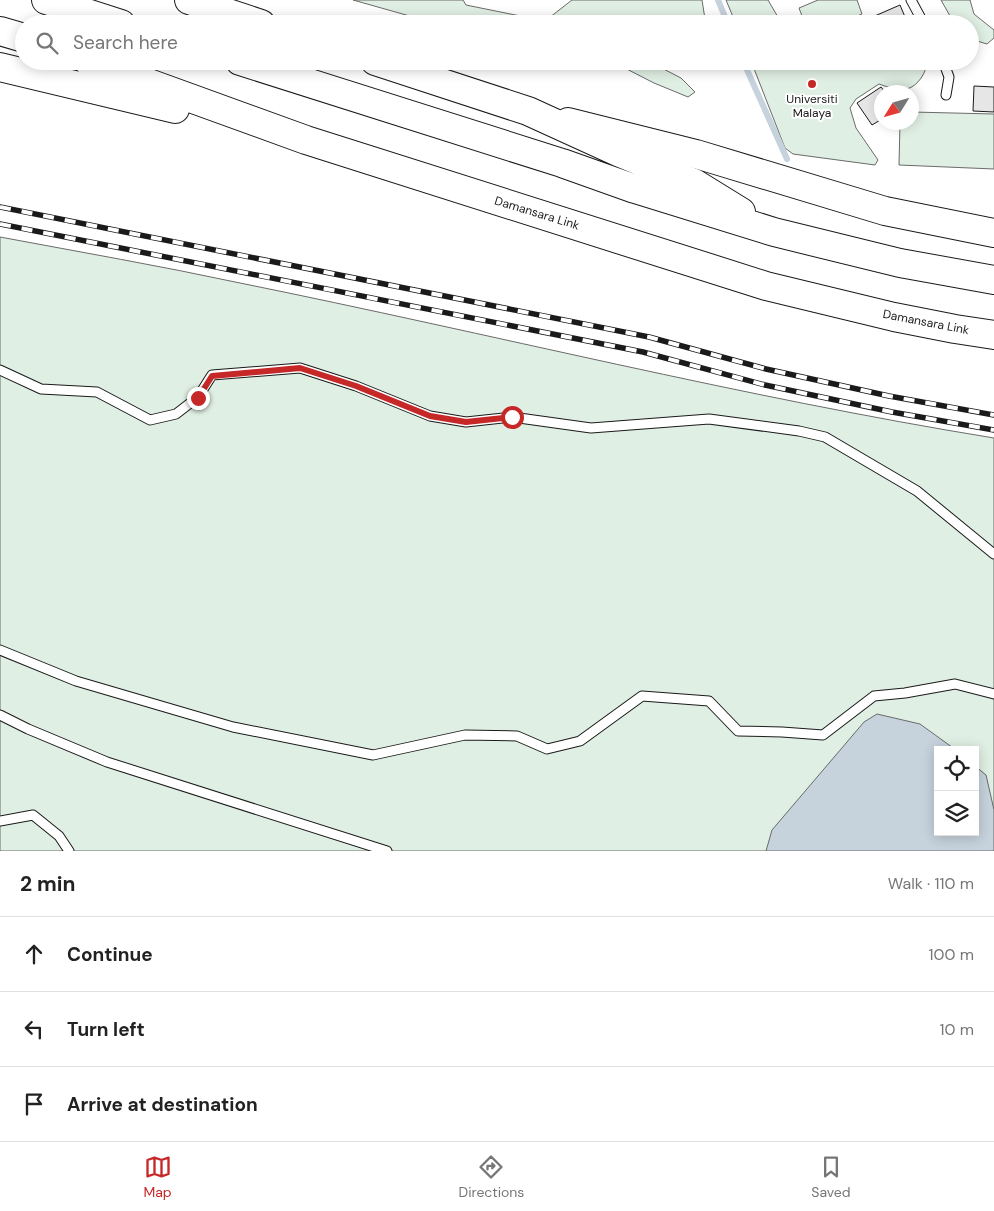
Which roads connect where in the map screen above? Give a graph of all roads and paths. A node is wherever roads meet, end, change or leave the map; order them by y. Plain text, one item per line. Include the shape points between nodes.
1 (46, 0) edge
2 (189, 0) edge
3 (911, 0) edge
4 (93, 15) edge
5 (234, 15) edge
6 (919, 15) edge
7 (0, 31) edge
8 (15, 35) edge
9 (0, 67) edge
10 (113, 70) edge
11 (268, 70) edge
12 (403, 70) edge
13 (946, 70) edge
14 (946, 95) dead end
15 (528, 111) junction
16 (306, 140) junction
17 (774, 232) junction
18 (994, 233) edge
19 (994, 280) edge
20 (994, 335) edge
21 (0, 370) edge
22 (994, 554) edge
23 (0, 650) edge
24 (994, 694) edge
25 (0, 715) edge
26 (0, 821) edge
27 (69, 851) edge
28 (387, 851) edge

1 - 4 main road
2 - 5 main road
3 - 6 lane
7 - 8 main road
9 - 16 main road
10 - 16 main road, Damansara Link
11 - 17 main road
12 - 15 main road
13 - 14 lane via 949,77
15 - 17 main road via 694,182
15 - 18 main road via 696,154 885,211
16 - 20 main road, Damansara Link via 766,286
17 - 19 main road via 900,263
21 - 22 lane via 41,389 97,392 150,420 176,414 198,398 212,376 300,368 356,386 430,416 466,422 512,417 591,428 708,419 799,431 825,437 917,491
23 - 24 lane via 76,681 233,727 372,755 465,735 516,736 547,749 580,741 642,696 709,701 738,731 823,735 874,696 955,684
25 - 28 lane via 107,762
26 - 27 lane via 33,816 60,836

